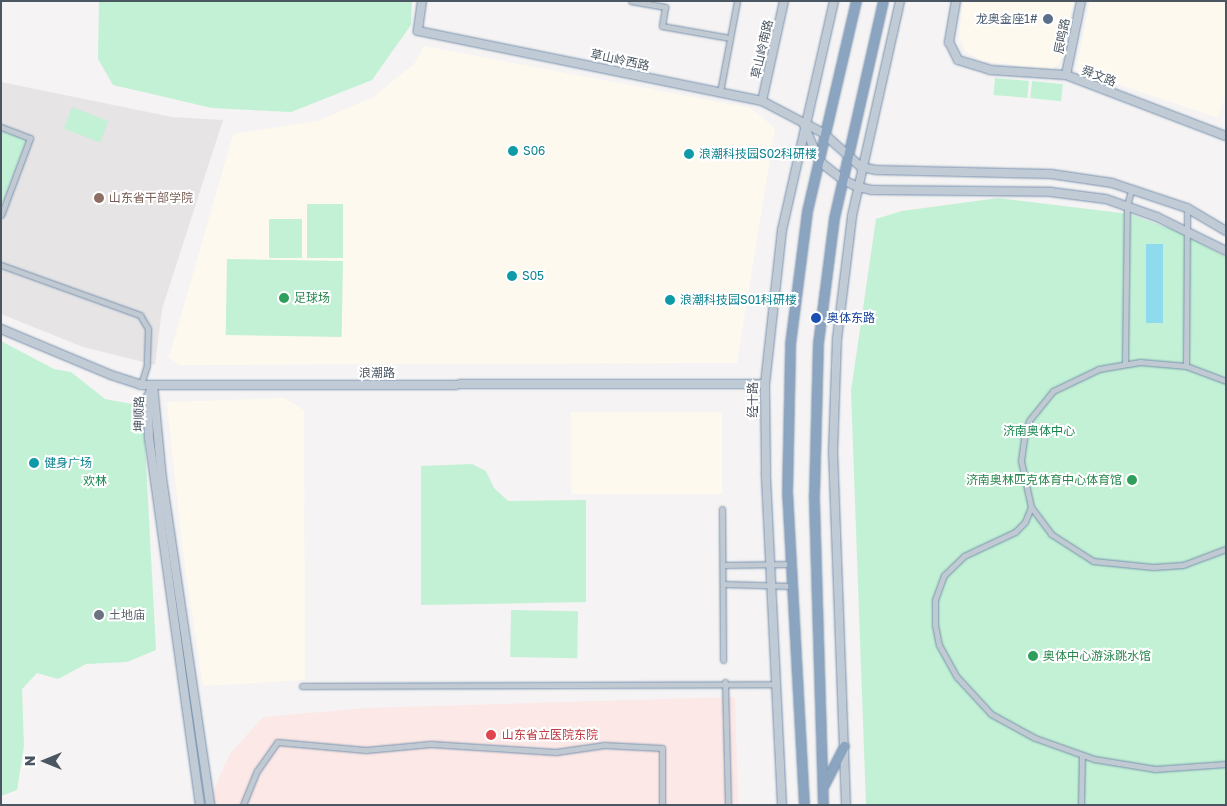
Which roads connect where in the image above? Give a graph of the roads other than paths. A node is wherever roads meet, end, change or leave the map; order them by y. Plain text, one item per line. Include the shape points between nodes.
1 (422, 1) edge
2 (631, 1) edge
3 (737, 1) edge
4 (784, 1) edge
5 (834, 1) edge
6 (856, 1) edge
7 (883, 1) edge
8 (900, 1) edge
9 (956, 1) edge
10 (1081, 1) edge
11 (730, 38) junction
12 (1066, 75) junction
13 (720, 92) junction
14 (762, 101) junction
15 (804, 125) junction
16 (1, 127) edge
17 (823, 133) junction
18 (1226, 136) edge
19 (849, 155) junction
20 (819, 162) junction
21 (862, 167) junction
22 (843, 180) junction
23 (858, 187) junction
24 (1132, 187) junction
25 (1127, 206) junction
26 (1187, 208) junction
27 (1, 215) edge
28 (1187, 230) junction
29 (1226, 232) edge
30 (1226, 252) edge
31 (1, 265) edge
32 (1, 329) edge
33 (1125, 364) junction
34 (1186, 366) junction
35 (1226, 381) edge
36 (765, 384) junction
37 (142, 385) junction
38 (153, 385) junction
39 (1031, 507) junction
40 (722, 509) dead end
41 (1226, 549) edge
42 (791, 564) junction
43 (723, 565) junction
44 (770, 565) junction
45 (723, 584) junction
46 (771, 586) junction
47 (792, 586) junction
48 (723, 660) dead end
49 (725, 682) junction
50 (776, 684) junction
51 (302, 686) dead end
52 (844, 746) junction
53 (1082, 755) junction
54 (1226, 764) edge
55 (823, 787) junction
56 (200, 805) edge
57 (210, 805) edge
58 (243, 805) edge
59 (662, 805) edge
60 (728, 805) edge
61 (782, 805) edge
62 (804, 805) edge
63 (823, 805) edge
64 (846, 805) edge
65 (1081, 805) edge

1 - 13 main road, 草山岭西路 via 418,31
2 - 11 street via 665,7 662,26
3 - 11 street
4 - 14 main road, 草山岭南路
5 - 15 main road, 经十路
6 - 17 highway
7 - 19 highway
8 - 21 main road
9 - 12 main road, 舜文路 via 949,42 958,60 990,70
10 - 12 main road, 辰鸣路
11 - 13 street
12 - 18 main road, 舜文路
13 - 14 main road, 草山岭西路
14 - 15 main road, 草山岭西路
15 - 17 main road
15 - 20 main road
15 - 36 main road, 经十路 via 782,230
16 - 27 street via 30,138
17 - 19 main road
17 - 20 highway
19 - 21 main road
19 - 22 highway
20 - 22 main road
20 - 42 highway via 797,268 790,344 787,493
21 - 23 main road
21 - 24 main road via 1051,174
22 - 23 main road
22 - 55 highway via 826,262 815,402 814,494
23 - 25 main road via 1051,192 1106,199
23 - 52 main road via 844,272 833,406
24 - 25 street
24 - 26 main road
25 - 28 main road
25 - 33 street
26 - 28 street
26 - 29 main road
28 - 30 main road
28 - 34 street
31 - 37 street via 140,315 148,329 147,365
32 - 37 main road, 浪潮路
33 - 34 street via 1163,362
33 - 39 street via 1099,369 1053,391 1029,421 1020,461
34 - 35 street
36 - 38 main road, 浪潮路
36 - 44 main road, 经十路
37 - 38 main road, 浪潮路
38 - 56 main road, 坤顺路 via 148,397 153,474
38 - 57 main road, 坤顺路 via 162,478
39 - 41 street via 1051,534 1076,552 1101,563 1153,567 1183,564
39 - 53 street via 1025,522 1015,532 964,556 944,575 935,600 939,645 957,677 991,714 1035,738
40 - 43 street
42 - 44 street
42 - 47 highway
43 - 44 street
43 - 45 street
44 - 46 main road, 经十路
45 - 46 street
45 - 48 street
46 - 47 street
46 - 50 main road, 经十路
47 - 62 highway
49 - 50 street
49 - 51 street
49 - 60 street
50 - 61 main road, 经十路
52 - 55 highway
52 - 64 main road
53 - 54 street via 1156,769
53 - 65 street
55 - 63 highway
58 - 59 street via 257,771 277,742 366,750 431,744 556,752 604,745 662,748

